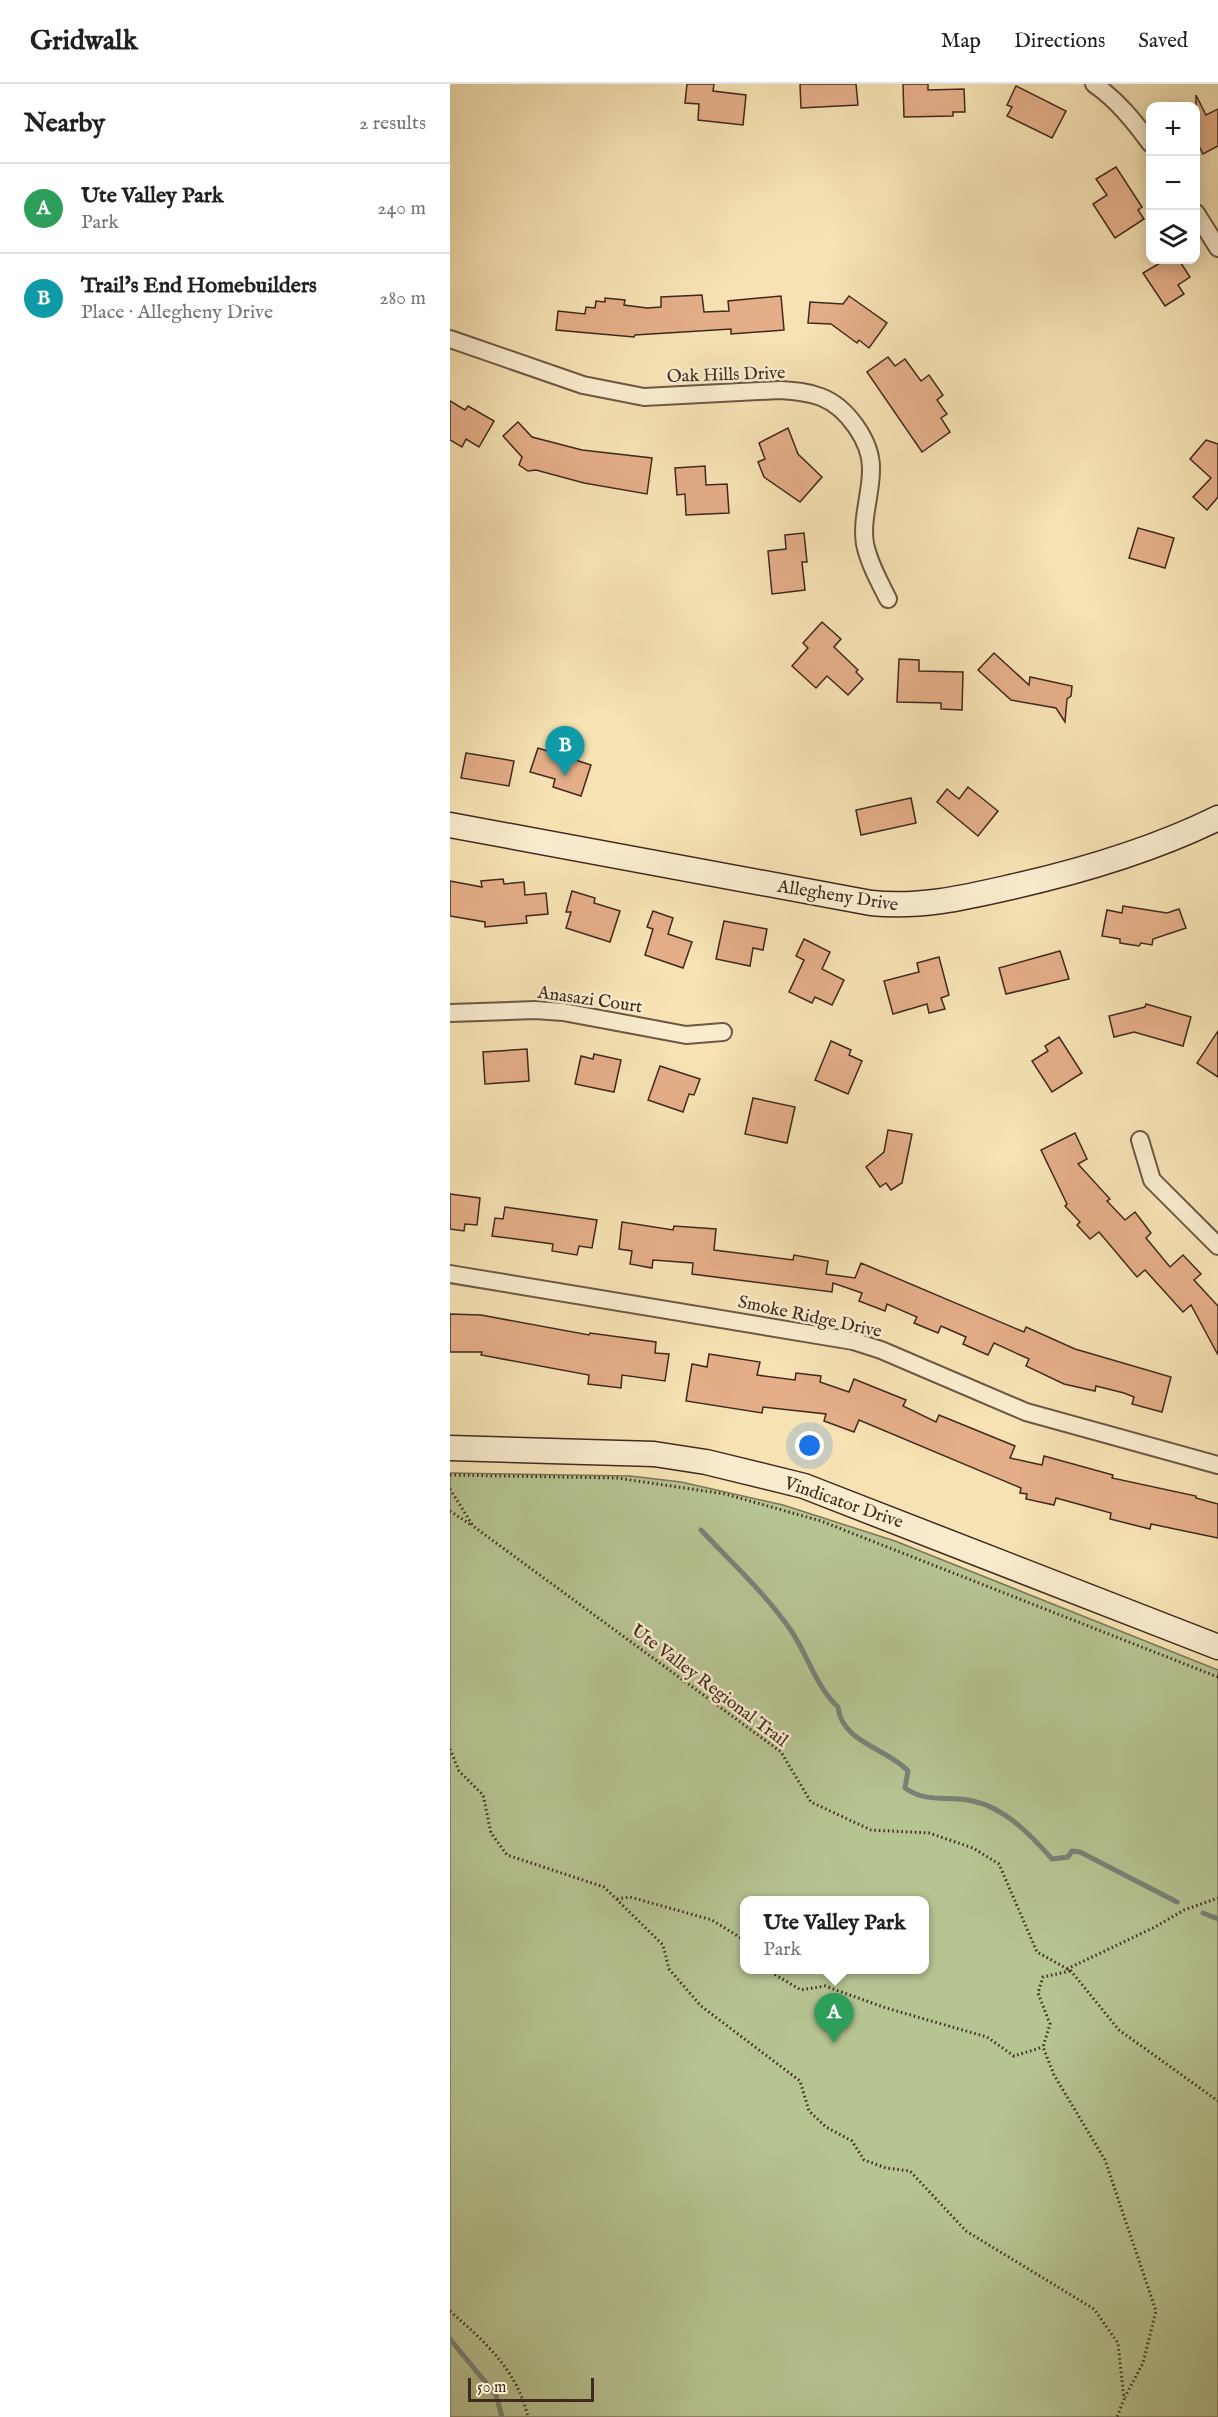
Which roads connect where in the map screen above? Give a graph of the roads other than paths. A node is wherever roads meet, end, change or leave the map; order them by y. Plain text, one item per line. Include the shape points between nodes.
1 (1094, 84) edge
2 (1146, 138) edge
3 (1200, 219) edge
4 (1218, 248) edge
5 (450, 339) edge
6 (888, 599) dead end
7 (1218, 818) edge
8 (450, 825) edge
9 (450, 1013) edge
10 (723, 1032) dead end
11 (1140, 1140) dead end
12 (1218, 1246) edge
13 (450, 1274) edge
14 (450, 1448) edge
15 (1218, 1465) edge
16 (1218, 1647) edge

1 - 2 street
3 - 4 street
5 - 6 street, Oak Hills Drive via 583,385 634,395 780,390 824,398 843,412 866,447 872,467 865,542
7 - 8 main road, Allegheny Drive via 1151,846 1050,878 940,903 903,906
9 - 10 street, Anasazi Court via 535,1010 686,1035
11 - 12 street via 1152,1180
13 - 15 street, Smoke Ridge Drive via 853,1341 1026,1412
14 - 16 main road, Vindicator Drive via 654,1454 706,1462 804,1486

